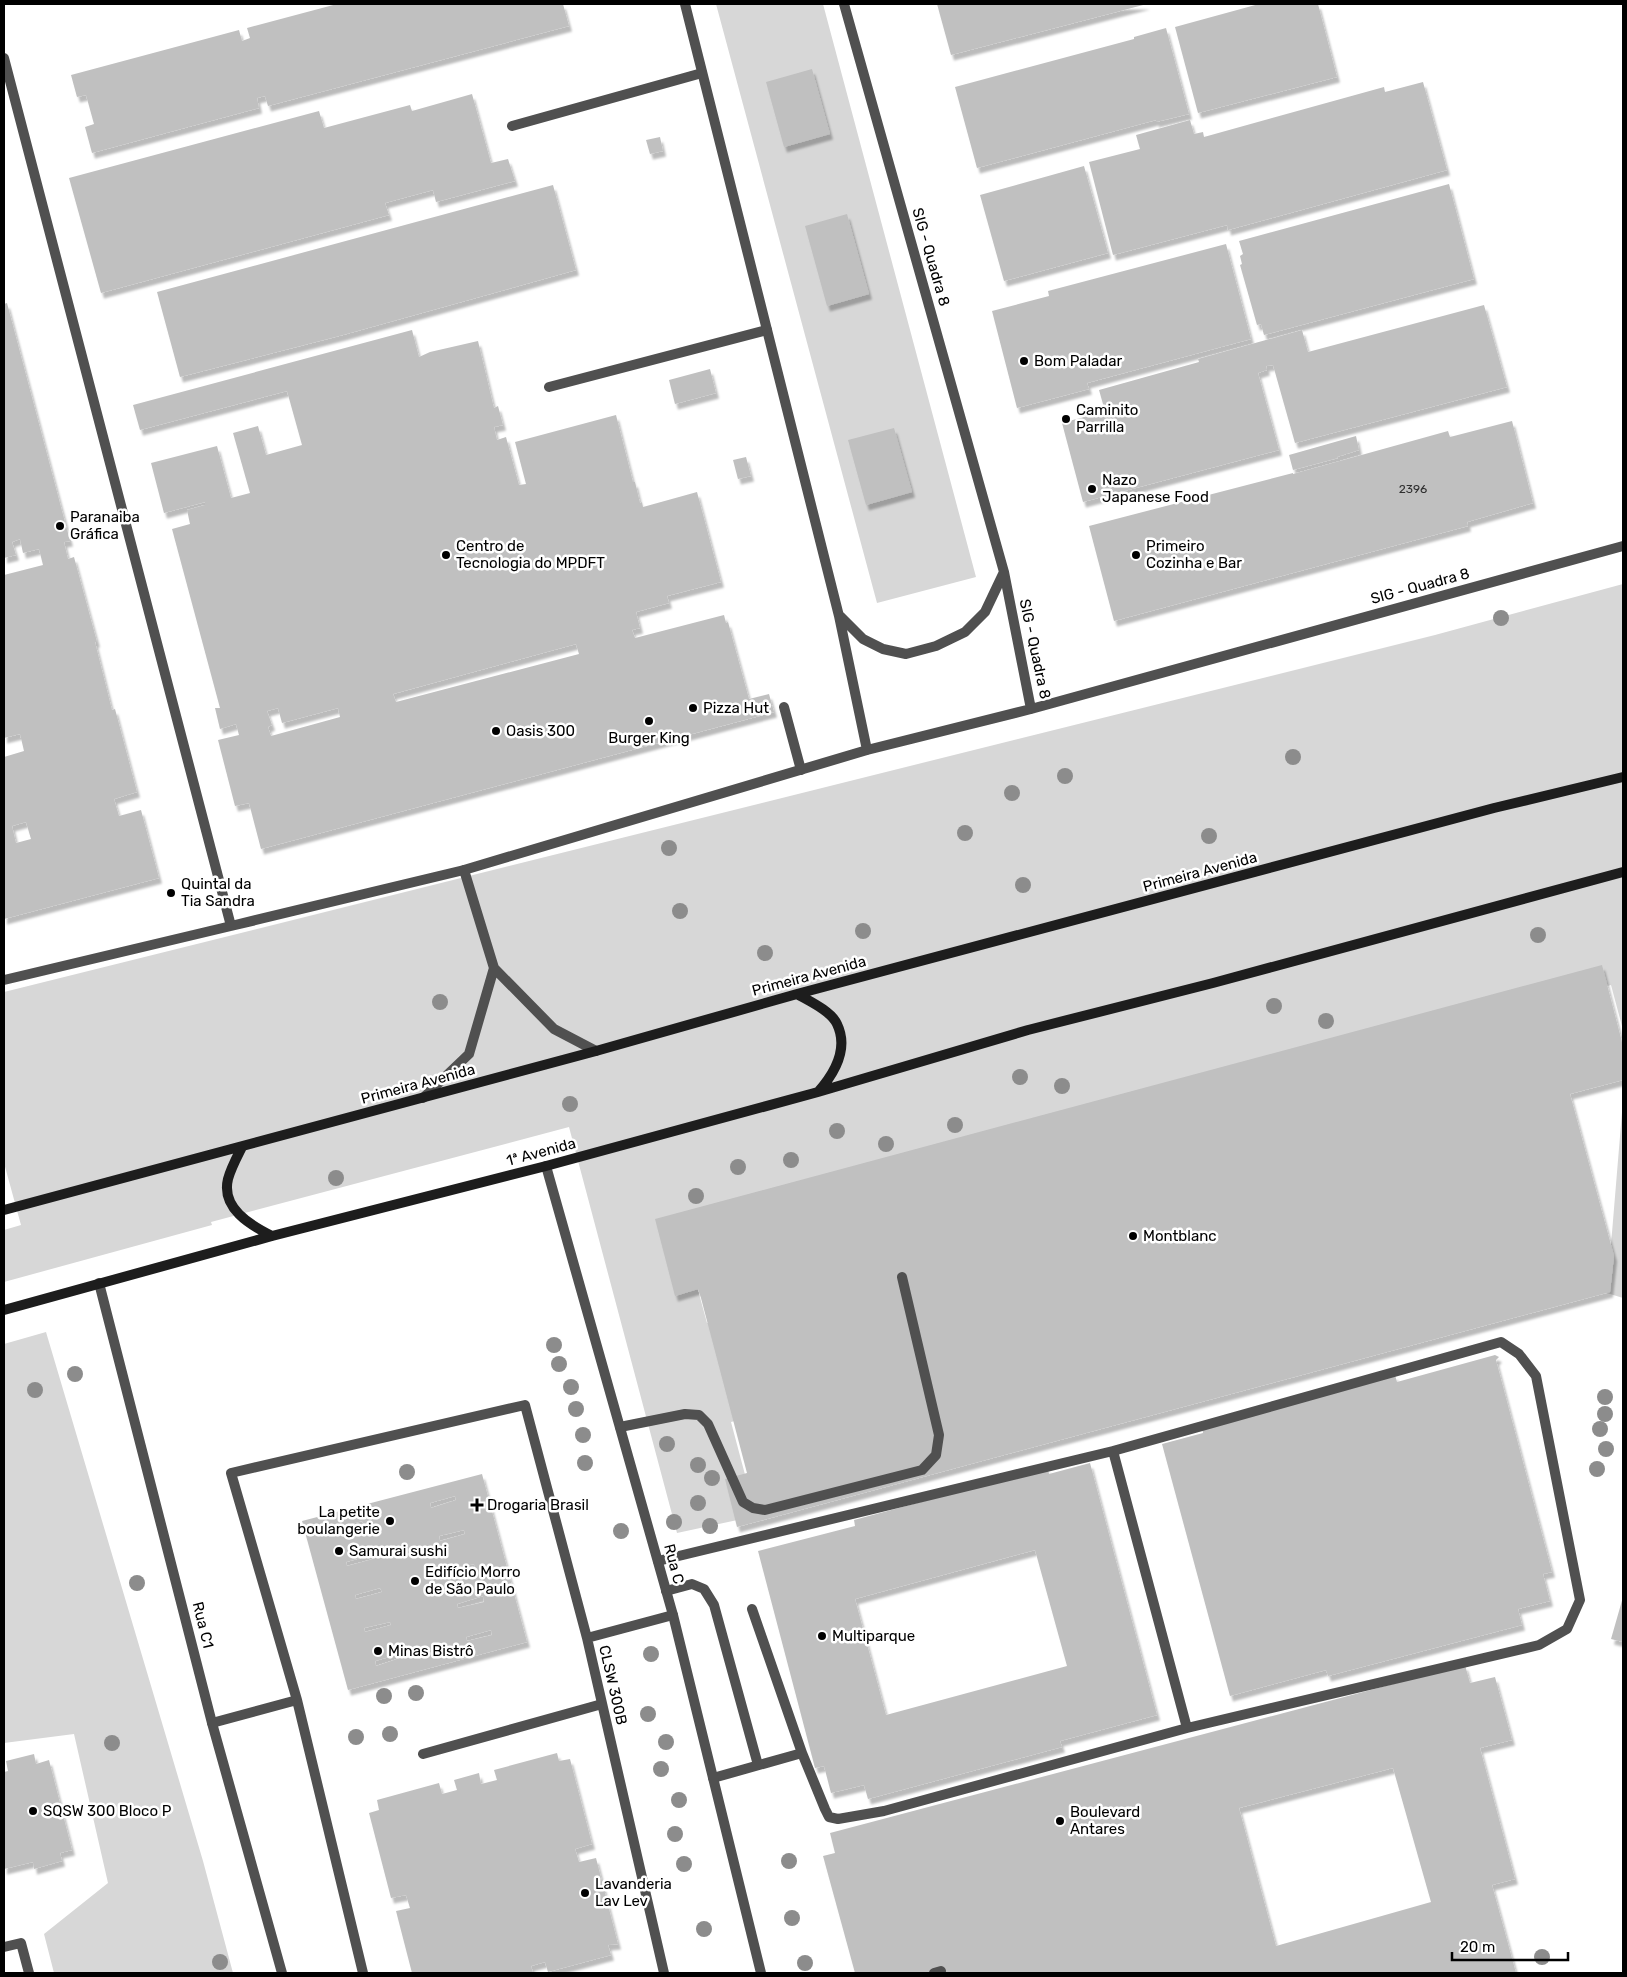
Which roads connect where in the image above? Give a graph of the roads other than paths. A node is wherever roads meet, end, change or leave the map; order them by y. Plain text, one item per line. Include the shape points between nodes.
1 (685, 4) edge
2 (844, 4) edge
3 (4, 58) edge
4 (702, 73) junction
5 (512, 126) dead end
6 (767, 330) junction
7 (549, 387) dead end
8 (1623, 546) edge
9 (1004, 572) junction
10 (839, 616) junction
11 (784, 707) dead end
12 (1031, 709) junction
13 (867, 750) junction
14 (801, 770) junction
15 (1623, 777) edge
16 (464, 870) junction
17 (1623, 872) edge
18 (231, 926) junction
19 (494, 968) junction
20 (4, 980) edge
21 (796, 994) junction
22 (596, 1051) junction
23 (818, 1092) junction
24 (423, 1098) junction
25 (242, 1147) junction
26 (546, 1166) junction
27 (4, 1210) edge
28 (272, 1236) junction
29 (902, 1277) dead end
30 (100, 1283) junction
31 (4, 1310) edge
32 (620, 1427) junction
33 (1113, 1451) junction
34 (658, 1561) junction
35 (666, 1591) junction
36 (752, 1609) dead end
37 (673, 1615) junction
38 (587, 1638) junction
39 (297, 1700) junction
40 (602, 1704) junction
41 (212, 1723) junction
42 (1187, 1728) junction
43 (802, 1753) junction
44 (422, 1754) dead end
45 (758, 1765) junction
46 (713, 1778) junction
47 (4, 1947) edge
48 (29, 1973) edge
49 (282, 1973) edge
50 (363, 1973) edge
51 (664, 1973) edge
52 (761, 1973) edge

1 - 4 street
2 - 9 street, SIG - Quadra 8
3 - 18 street
4 - 5 street
4 - 6 street
6 - 7 street
6 - 10 street
8 - 12 street, SIG - Quadra 8
9 - 10 street via 985,612 965,632 936,646 906,654 883,649 863,639
9 - 12 street, SIG - Quadra 8
10 - 13 street
11 - 14 street
12 - 13 street
13 - 14 street
14 - 16 street
15 - 21 main road, Primeira Avenida via 1494,808
16 - 18 street
16 - 19 street
17 - 23 main road via 1028,1030
18 - 20 street
19 - 22 street via 554,1029
19 - 24 street via 469,1054
21 - 22 main road, Primeira Avenida
21 - 23 main road via 822,1008 837,1023 841,1041 840,1060 832,1077
22 - 24 main road, Primeira Avenida
23 - 26 main road, 1ª Avenida
24 - 25 main road, Primeira Avenida
25 - 27 main road, Primeira Avenida
25 - 28 main road via 227,1181 229,1195 236,1211 249,1224
26 - 28 main road, 1ª Avenida
26 - 32 street, Rua C
28 - 30 main road
29 - 32 street via 940,1435 936,1455 922,1470 765,1510 743,1502 708,1424 699,1415 685,1414
30 - 31 main road
30 - 41 street, Rua C1
32 - 34 street, Rua C
33 - 34 street
33 - 42 street
33 - 42 street via 1501,1342 1519,1354 1536,1376 1580,1600 1567,1629 1539,1645
34 - 35 street, Rua C
35 - 37 street, Rua C
35 - 45 street via 692,1584 704,1589 714,1605
36 - 43 street
37 - 38 street
37 - 46 street, Rua C
38 - 39 street, CLSW 300B via 525,1405 231,1472
38 - 40 street, CLSW 300B
39 - 41 street
39 - 50 street
40 - 44 street
40 - 51 street, CLSW 300B
41 - 49 street, Rua C1
42 - 43 street via 884,1811 838,1819 829,1816 825,1809
43 - 45 street
45 - 46 street
46 - 52 street, Rua C
47 - 48 street via 20,1942

